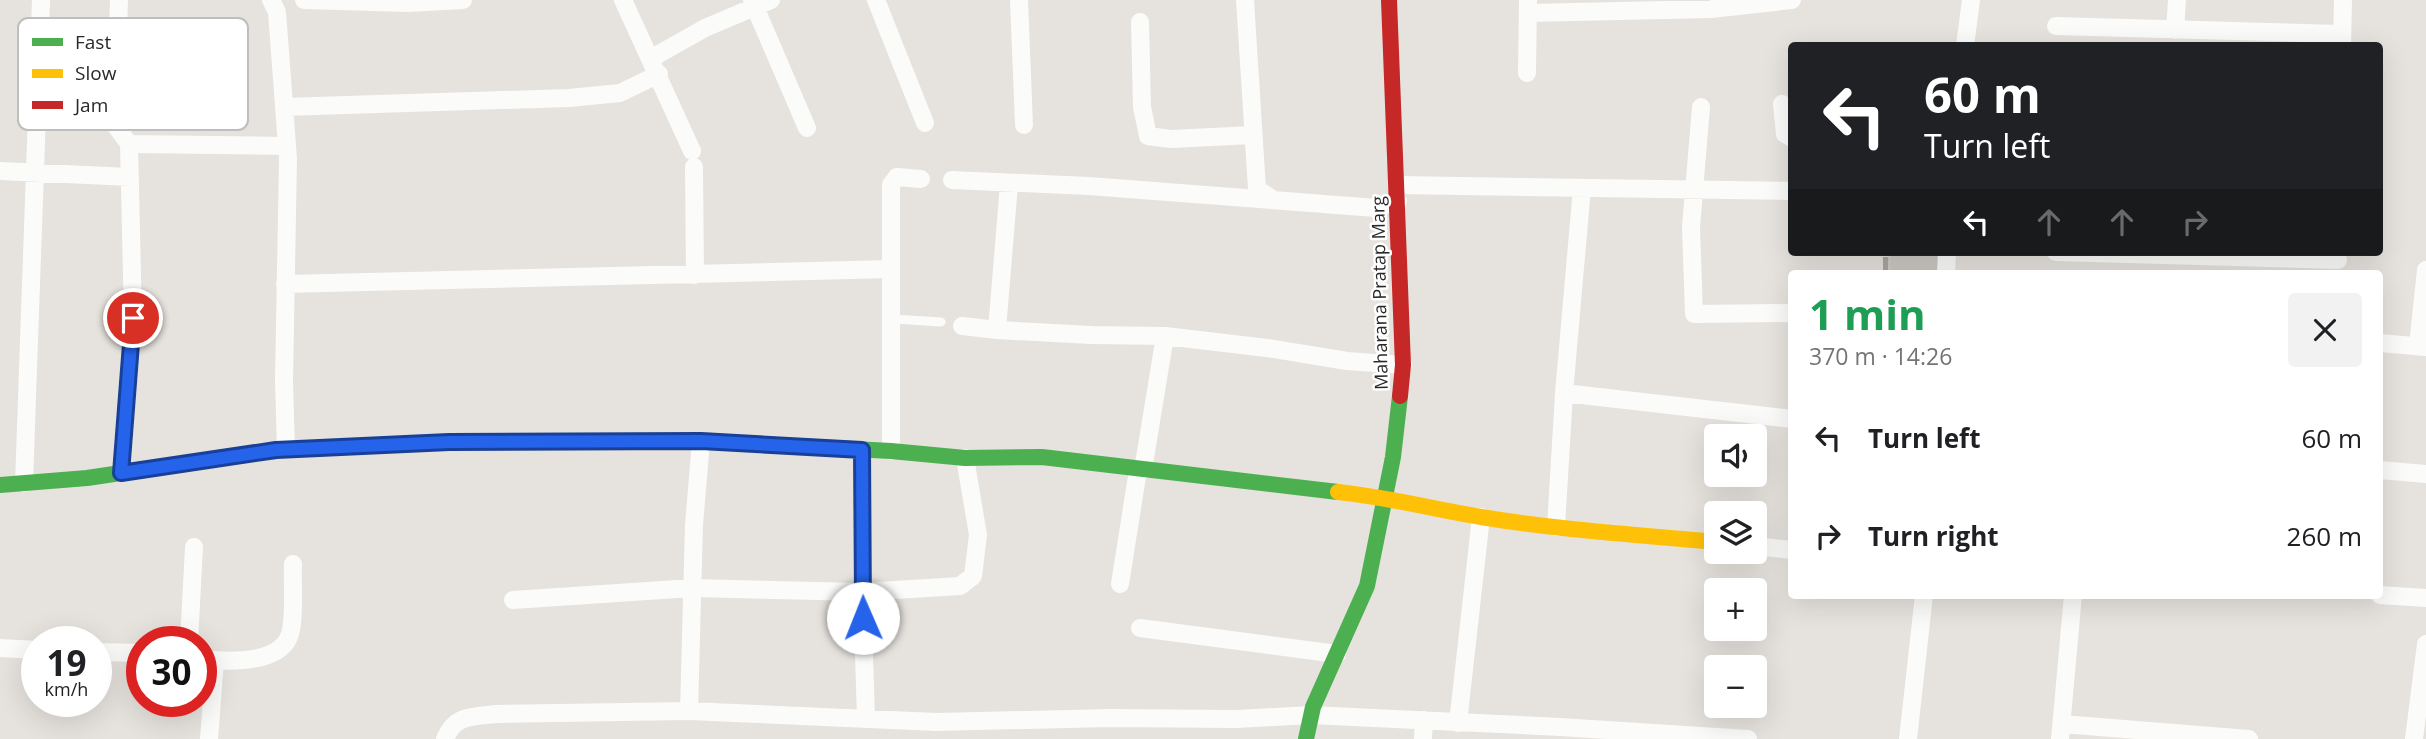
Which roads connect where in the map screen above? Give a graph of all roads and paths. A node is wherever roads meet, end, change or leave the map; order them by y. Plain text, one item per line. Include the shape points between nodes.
1 (41, 0) edge
2 (119, 0) edge
3 (271, 0) edge
4 (304, 0) edge
5 (463, 0) edge
6 (623, 0) edge
7 (876, 0) edge
8 (1019, 0) edge
9 (1245, 0) edge
10 (1389, 0) edge
11 (1792, 0) edge
12 (1971, 0) edge
13 (2177, 0) edge
14 (2343, 0) edge
15 (760, 2) edge
16 (1528, 7) edge
17 (40, 18) edge
18 (118, 18) edge
19 (1140, 22) dead end
20 (2056, 26) dead end
21 (2175, 30) junction
22 (2229, 38) edge
23 (2342, 40) edge
24 (1966, 42) edge
25 (655, 66) junction
26 (1527, 73) dead end
27 (1782, 104) dead end
28 (284, 107) junction
29 (1701, 107) dead end
30 (925, 123) dead end
31 (1024, 125) dead end
32 (807, 128) dead end
33 (37, 130) edge
34 (119, 130) edge
35 (1252, 135) junction
36 (1788, 136) edge
37 (129, 144) junction
38 (287, 146) junction
39 (0, 171) edge
40 (36, 172) junction
41 (130, 177) junction
42 (920, 179) dead end
43 (952, 180) dead end
44 (1009, 184) junction
45 (1582, 188) junction
46 (1696, 190) junction
47 (1788, 191) edge
48 (1397, 193) junction
49 (1274, 200) junction
50 (2112, 256) edge
51 (2337, 262) edge
52 (2225, 264) edge
53 (891, 269) junction
54 (2426, 271) edge
55 (695, 275) junction
56 (285, 284) junction
57 (1788, 313) edge
58 (893, 319) junction
59 (942, 322) dead end
60 (962, 326) dead end
61 (997, 330) junction
62 (1165, 335) junction
63 (2383, 343) edge
64 (2422, 346) edge
65 (1402, 365) junction
66 (1564, 393) junction
67 (1788, 419) edge
68 (701, 441) junction
69 (286, 449) junction
70 (862, 450) junction
71 (891, 451) junction
72 (965, 458) junction
73 (1140, 470) junction
74 (2383, 470) edge
75 (121, 473) junction
76 (2426, 474) edge
77 (24, 483) junction
78 (0, 485) edge
79 (1385, 497) junction
80 (1481, 517) junction
81 (1556, 527) junction
82 (1704, 541) edge
83 (194, 547) dead end
84 (1767, 547) edge
85 (1788, 550) edge
86 (293, 564) dead end
87 (1120, 584) dead end
88 (692, 588) junction
89 (862, 592) junction
90 (2383, 594) edge
91 (2426, 598) edge
92 (1924, 599) edge
93 (2073, 599) edge
94 (513, 600) dead end
95 (190, 626) edge
96 (1140, 628) dead end
97 (2426, 644) edge
98 (0, 648) edge
99 (21, 649) edge
100 (1337, 654) junction
101 (217, 660) edge
102 (689, 711) junction
103 (1311, 715) junction
104 (209, 717) edge
105 (866, 719) junction
106 (1424, 720) junction
107 (1458, 723) junction
108 (2061, 731) edge
109 (1559, 733) edge
110 (2186, 736) edge
111 (209, 739) edge
112 (445, 739) edge
113 (1306, 739) edge
114 (1423, 739) edge
115 (1734, 739) edge
116 (1748, 739) edge
117 (1908, 739) edge
118 (2249, 739) edge
119 (2414, 739) edge

1 - 17 street
2 - 18 street
3 - 28 street via 277,12
4 - 5 street
6 - 25 street
7 - 30 street
8 - 31 street
9 - 35 street
10 - 48 street, Maharana Pratap Marg
11 - 16 street via 1711,9
12 - 24 street
13 - 21 street
14 - 23 street
15 - 25 street via 705,28
15 - 32 street
16 - 26 street
19 - 35 street via 1142,107 1148,136
20 - 21 street
21 - 22 street
22 - 23 street
25 - 28 street via 620,93
25 - 55 street via 693,159
27 - 36 street
28 - 38 street
29 - 46 street
33 - 40 street
34 - 37 street
35 - 49 street via 1257,189
37 - 38 street
37 - 41 street
38 - 56 street
39 - 40 street
40 - 41 street
40 - 77 street
41 - 75 street via 133,318
42 - 53 street via 897,177 891,185
43 - 44 street
44 - 49 street
44 - 61 street
45 - 46 street
45 - 48 street
45 - 66 street
46 - 47 street
46 - 57 street via 1691,227 1694,314
48 - 49 street via 1376,208
48 - 65 street, Maharana Pratap Marg
50 - 52 street
51 - 52 street
53 - 55 street
53 - 58 street
54 - 64 street
55 - 56 street
56 - 69 street
58 - 59 lane
58 - 71 street
60 - 61 street
61 - 62 street
62 - 65 street
62 - 73 street
63 - 64 street
65 - 79 street, Maharana Pratap Marg
66 - 67 street
66 - 81 street
68 - 69 street via 449,442
68 - 70 street
68 - 88 street
69 - 75 street
70 - 71 street
70 - 89 street
71 - 72 street
72 - 73 street via 1042,457
72 - 89 street via 978,535 973,576 960,586
73 - 79 street
73 - 87 street
74 - 76 street
75 - 77 street
77 - 78 street
79 - 80 street
79 - 100 street, Maharana Pratap Marg via 1367,586
80 - 81 street
80 - 107 street
81 - 82 street
83 - 95 street
84 - 85 street
86 - 101 street via 291,631 284,647 263,657
88 - 89 street
88 - 94 street
88 - 102 street
89 - 105 street
90 - 91 street
92 - 117 street
93 - 108 street
96 - 100 street
97 - 119 street
98 - 99 street
100 - 103 street, Maharana Pratap Marg
102 - 105 street
102 - 112 street via 496,714 465,718 451,726
103 - 105 street via 936,722
103 - 106 street
103 - 113 street, Maharana Pratap Marg
104 - 111 street
106 - 107 street
106 - 114 street
107 - 109 street
108 - 110 street
109 - 115 street
110 - 118 street
115 - 116 street

